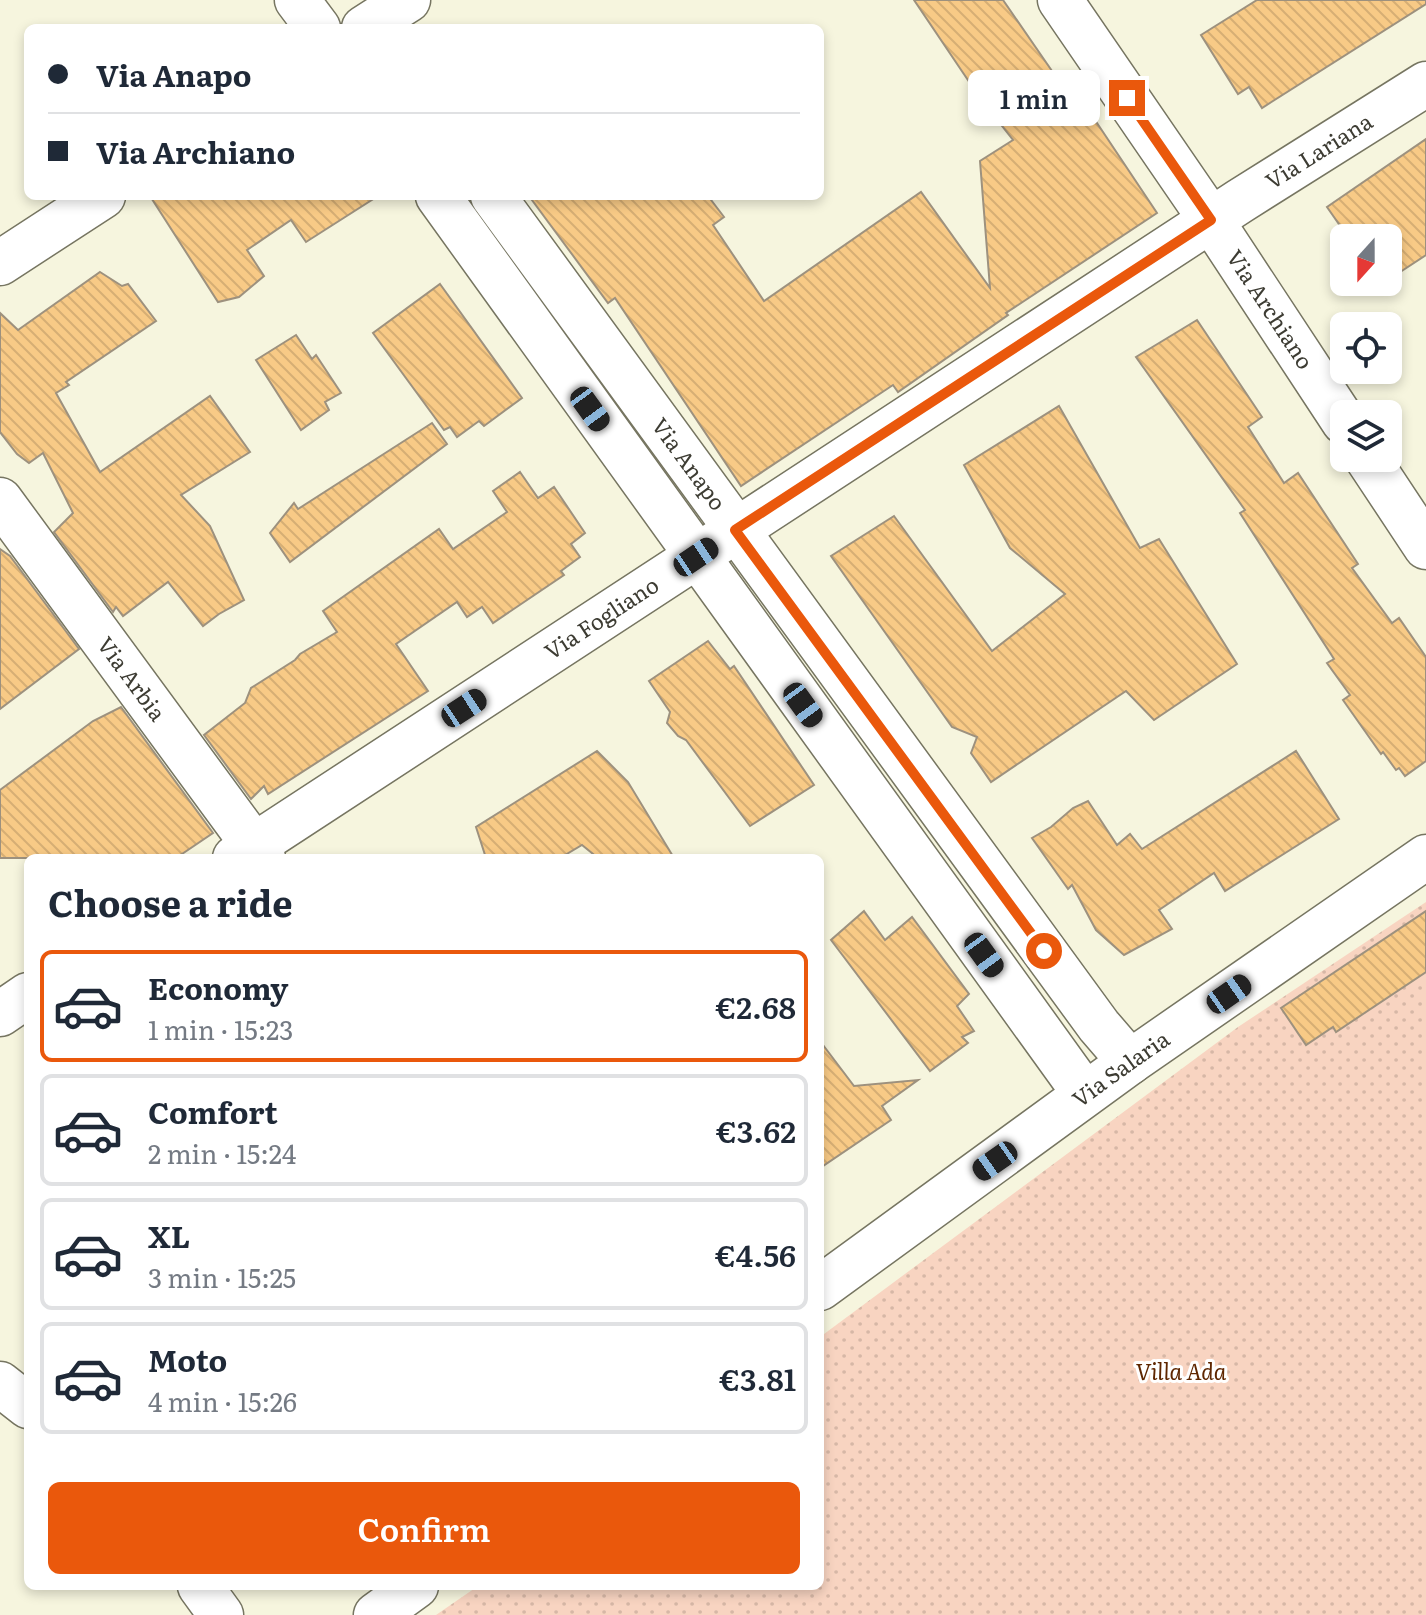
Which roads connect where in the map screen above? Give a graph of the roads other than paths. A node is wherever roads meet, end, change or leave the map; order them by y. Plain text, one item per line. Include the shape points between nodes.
1 (297, 0) edge
2 (408, 0) edge
3 (1060, 0) edge
4 (365, 20) edge
5 (315, 24) edge
6 (1426, 84) edge
7 (97, 200) edge
8 (441, 200) edge
9 (496, 200) edge
10 (1211, 220) junction
11 (0, 263) edge
12 (555, 283) junction
13 (520, 310) junction
14 (1330, 401) edge
15 (1376, 472) edge
16 (0, 500) edge
17 (735, 530) junction
18 (1426, 547) edge
19 (696, 557) junction
20 (933, 801) junction
21 (893, 828) junction
22 (251, 854) edge
23 (1426, 857) edge
24 (24, 998) edge
25 (0, 1014) edge
26 (1130, 1062) junction
27 (1085, 1094) junction
28 (824, 1285) edge
29 (0, 1384) edge
30 (24, 1403) edge
31 (203, 1590) edge
32 (410, 1590) edge
33 (221, 1615) edge
34 (376, 1615) edge

1 - 5 street
2 - 4 street
3 - 10 street, Via Archiano
6 - 10 street, Via Lariana
7 - 11 street
8 - 13 street, Via Anapo
9 - 12 street, Via Anapo
10 - 14 street, Via Archiano
10 - 17 street, Via Fogliano
12 - 13 street
12 - 17 street, Via Anapo
13 - 19 street, Via Anapo
15 - 18 street
16 - 22 street, Via Arbia
17 - 19 street, Via Fogliano
17 - 20 street, Via Anapo
19 - 21 street, Via Anapo
19 - 22 street, Via Fogliano
20 - 21 street
20 - 26 street, Via Anapo
21 - 27 street, Via Anapo
23 - 26 street, Via Salaria
24 - 25 street
26 - 27 street, Via Salaria
27 - 28 street, Via Salaria
29 - 30 street
31 - 33 street
32 - 34 street

